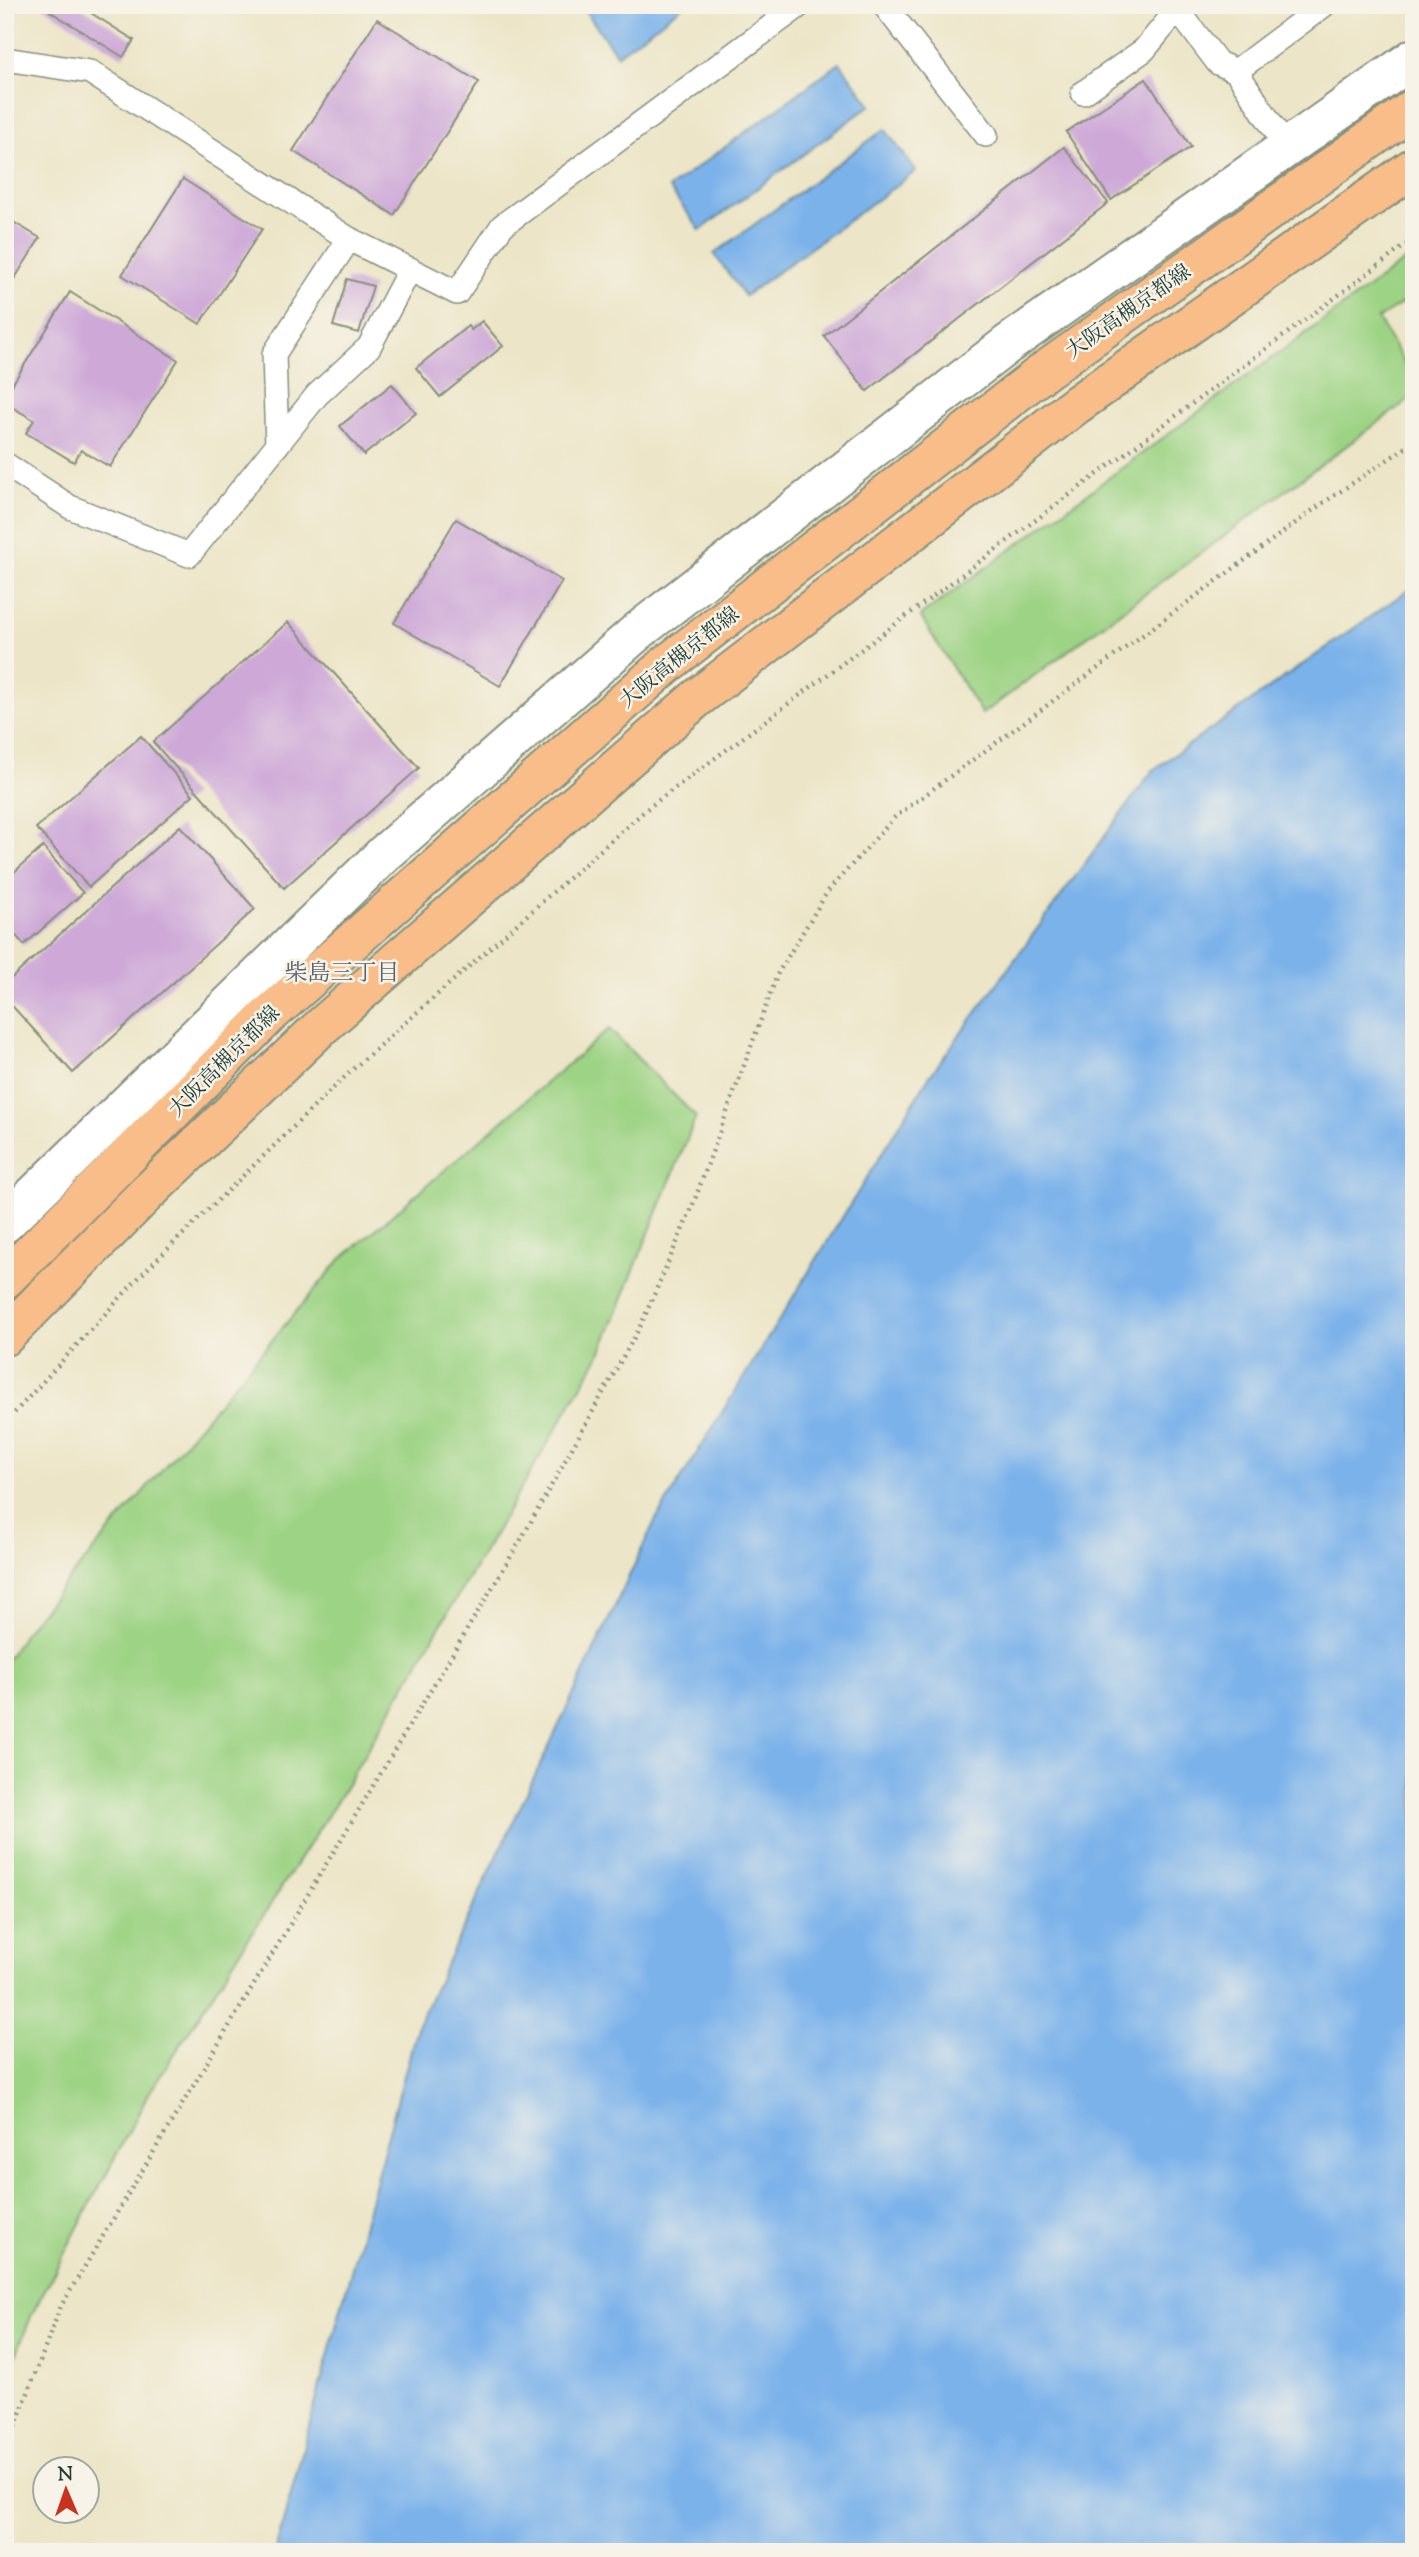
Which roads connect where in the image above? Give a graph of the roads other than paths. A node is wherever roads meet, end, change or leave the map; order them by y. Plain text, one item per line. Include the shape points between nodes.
1 (800, 5) edge
2 (884, 5) edge
3 (1324, 5) edge
4 (1175, 8) edge
5 (1414, 58) edge
6 (5, 59) edge
7 (1236, 71) junction
8 (1083, 93) dead end
9 (1414, 108) edge
10 (986, 135) dead end
11 (1287, 148) junction
12 (1414, 167) edge
13 (349, 239) junction
14 (410, 269) junction
15 (277, 445) junction
16 (5, 464) edge
17 (5, 1223) edge
18 (5, 1279) edge
19 (5, 1336) edge

1 - 14 lane via 502,226 457,293
2 - 10 lane
3 - 7 lane
4 - 7 lane via 1218,63
4 - 8 lane via 1144,50
5 - 11 street
6 - 13 lane via 90,72
7 - 11 lane
9 - 18 main road, 大阪高槻京都線 via 1046,370 667,664 270,1014
11 - 17 street via 1008,344 637,632 384,854
12 - 19 main road, 大阪高槻京都線 via 1076,405 696,699 322,1026
13 - 14 lane
13 - 15 lane via 274,354
14 - 15 lane via 369,347 317,395
15 - 16 lane via 189,555 70,507

